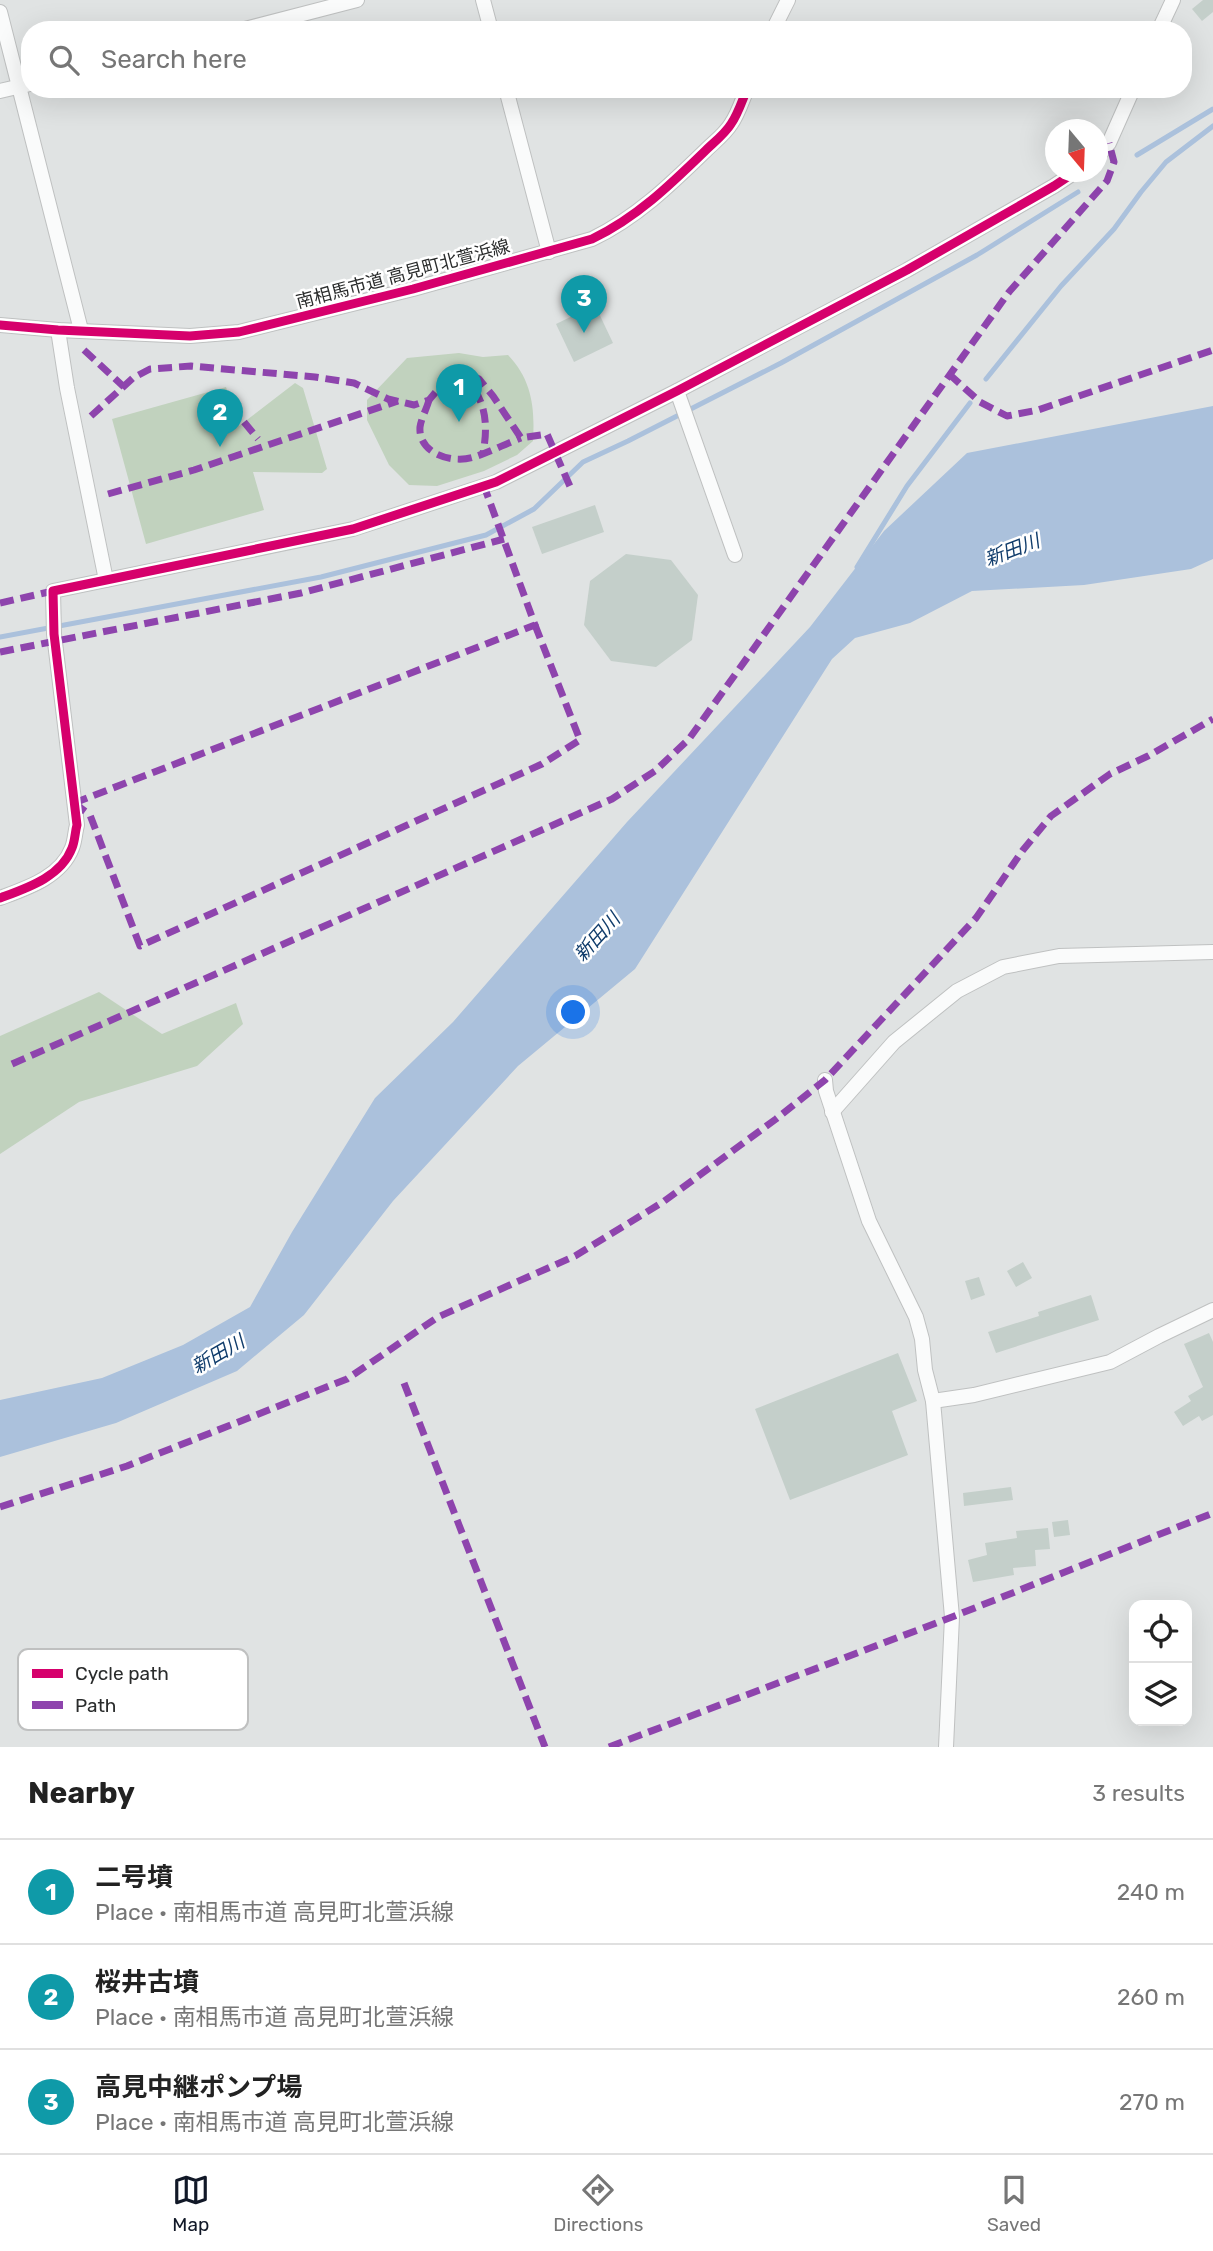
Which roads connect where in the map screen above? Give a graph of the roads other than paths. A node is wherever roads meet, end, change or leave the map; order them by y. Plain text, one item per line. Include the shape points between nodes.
1 (358, 0) edge
2 (483, 0) edge
3 (788, 0) edge
4 (1173, 0) edge
5 (0, 12) edge
6 (276, 21) edge
7 (489, 21) edge
8 (777, 21) edge
9 (1163, 21) edge
10 (21, 73) edge
11 (21, 86) edge
12 (0, 91) edge
13 (28, 98) edge
14 (508, 98) edge
15 (743, 98) edge
16 (1129, 98) edge
17 (1108, 144) edge
18 (1060, 182) edge
19 (549, 252) junction
20 (0, 325) edge
21 (58, 330) junction
22 (81, 330) junction
23 (678, 396) junction
24 (735, 555) dead end
25 (107, 580) junction
26 (0, 898) edge
27 (1213, 952) edge
28 (825, 1080) dead end
29 (832, 1112) junction
30 (1213, 1310) edge
31 (933, 1401) junction
32 (946, 1747) edge

1 - 6 street
2 - 7 street
3 - 8 street
4 - 9 street
5 - 10 street
11 - 12 street
13 - 22 street
14 - 19 street
15 - 19 street, 南相馬市道 高見町北萱浜線 via 730,127 665,190 613,229
16 - 17 street
18 - 23 street
19 - 22 street, 南相馬市道 高見町北萱浜線 via 239,331 190,336
20 - 21 street, 南相馬市道 高見町北萱浜線
21 - 22 street, 南相馬市道 高見町北萱浜線
21 - 25 street
23 - 24 street
23 - 25 street via 496,482 353,529
25 - 26 street via 52,591 77,825 72,848 55,872
27 - 29 street via 1059,956 1003,967 957,991 894,1042
28 - 29 street
29 - 31 street via 869,1221 916,1317
30 - 31 street via 1110,1362
31 - 32 street via 952,1617

